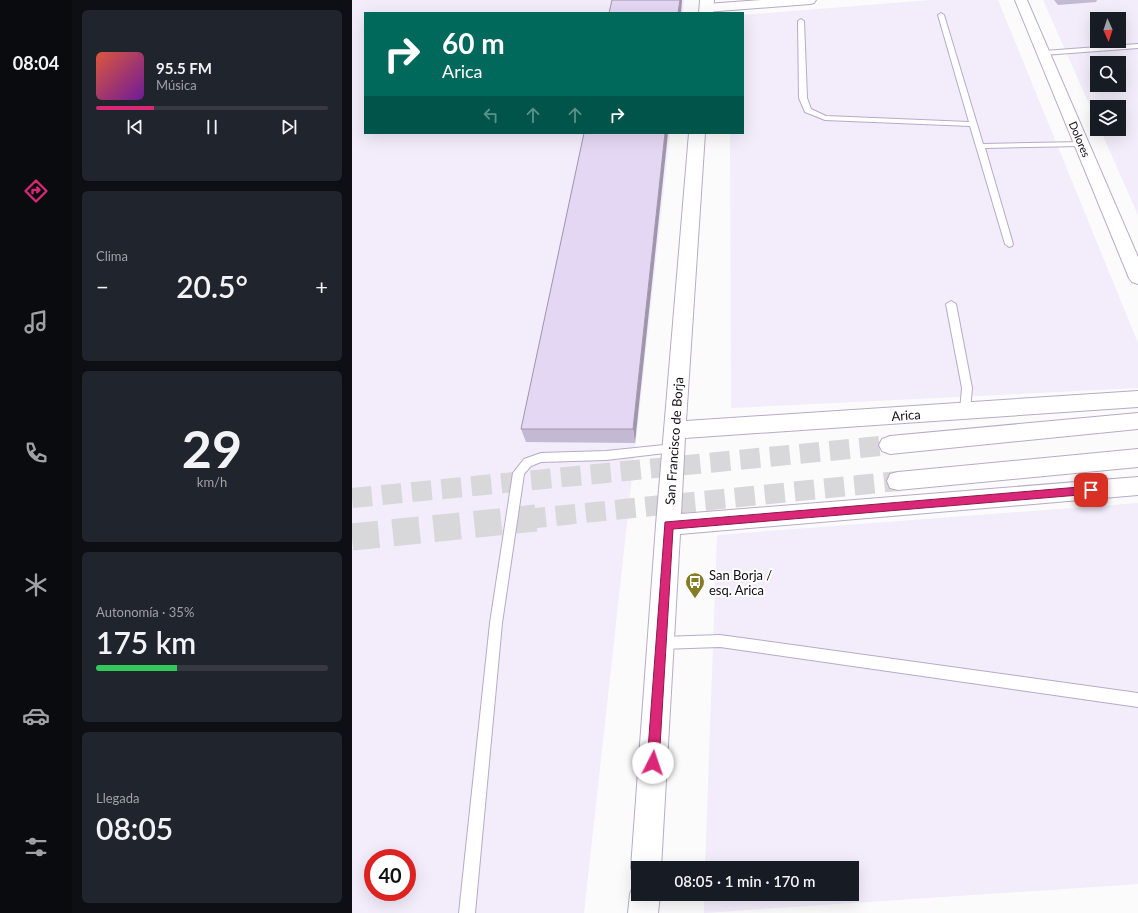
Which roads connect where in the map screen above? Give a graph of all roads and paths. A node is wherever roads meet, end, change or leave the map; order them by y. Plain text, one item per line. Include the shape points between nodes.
1 (810, 0) edge
2 (1021, 0) edge
3 (706, 7) edge
4 (941, 15) dead end
5 (801, 21) dead end
6 (1138, 46) edge
7 (1044, 53) junction
8 (973, 124) junction
9 (697, 134) edge
10 (1082, 144) junction
11 (980, 146) junction
12 (1009, 244) dead end
13 (1138, 278) edge
14 (950, 304) dead end
15 (1138, 399) edge
16 (965, 411) junction
17 (1138, 421) edge
18 (674, 439) junction
19 (890, 445) tunnel mouth
20 (1138, 458) edge
21 (898, 481) tunnel mouth
22 (1138, 486) edge
23 (668, 525) junction
24 (661, 643) junction
25 (1138, 700) edge
26 (646, 861) edge
27 (644, 901) edge
28 (467, 913) edge
29 (643, 913) edge

1 - 3 street
2 - 7 street, Dolores
4 - 8 lane
5 - 8 lane via 803,98 808,110 825,118
6 - 7 lane
7 - 10 street, Dolores
8 - 11 lane
9 - 18 street, San Francisco de Borja
10 - 11 lane
10 - 13 street, Dolores
11 - 12 lane
14 - 16 lane via 967,388
15 - 16 street, Arica
16 - 18 street, Arica
17 - 19 street
18 - 23 street, San Francisco de Borja
18 - 28 lane via 642,453 534,459 523,466 519,473 496,623
20 - 21 street
22 - 23 street
23 - 24 street, San Francisco de Borja
24 - 25 lane via 720,641
24 - 26 street, San Francisco de Borja
27 - 29 street

